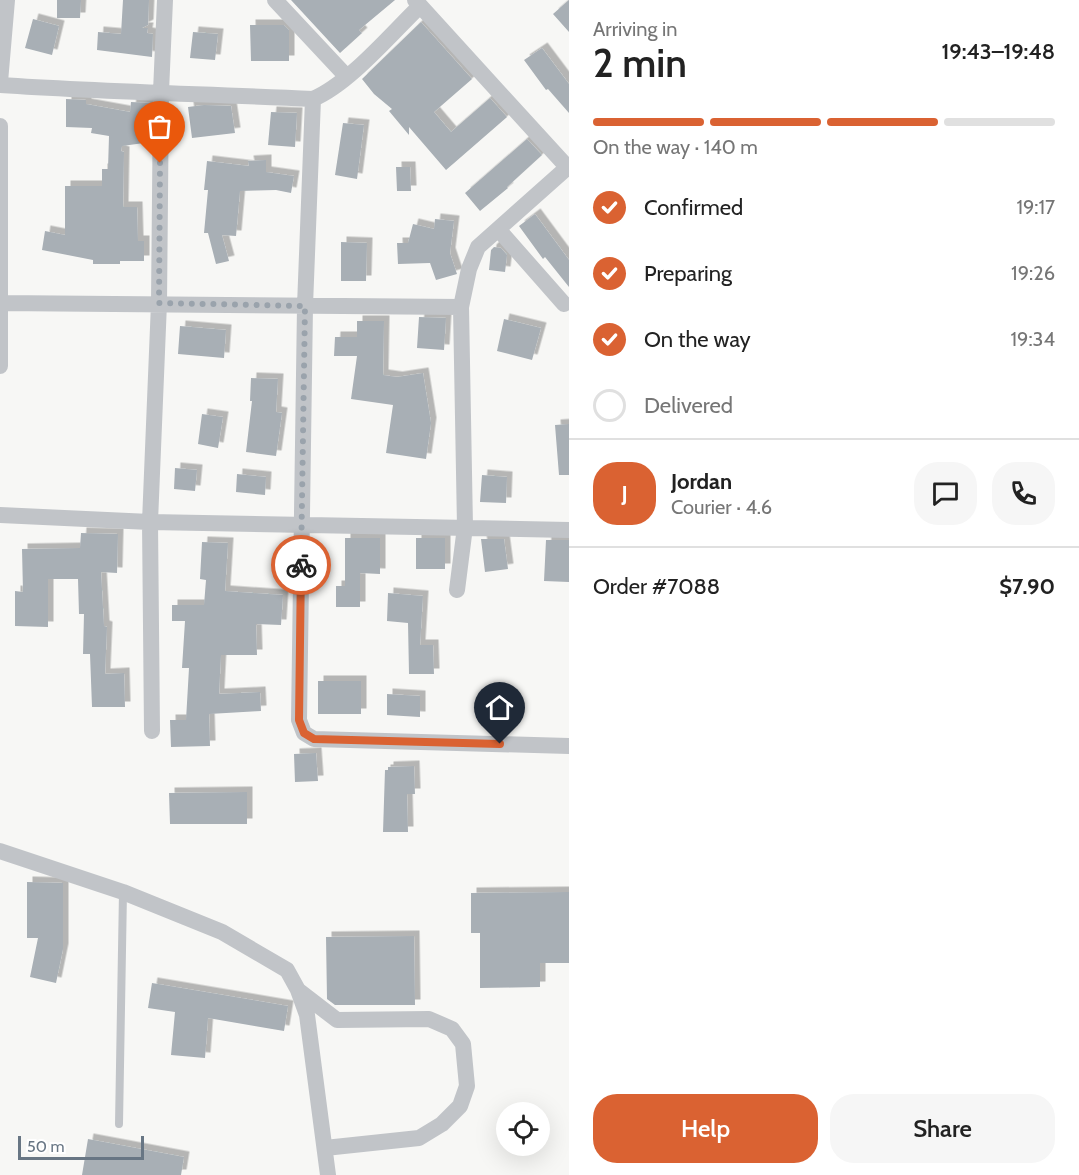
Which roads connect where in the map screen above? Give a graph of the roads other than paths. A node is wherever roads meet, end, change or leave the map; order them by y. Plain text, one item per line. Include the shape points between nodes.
1 (7, 0) edge
2 (165, 0) edge
3 (275, 0) edge
4 (418, 3) edge
5 (347, 77) junction
6 (0, 84) edge
7 (161, 92) junction
8 (313, 99) junction
9 (0, 126) edge
10 (568, 167) edge
11 (498, 229) junction
12 (1, 303) edge
13 (159, 303) junction
14 (564, 304) dead end
15 (305, 306) junction
16 (461, 308) junction
17 (0, 366) edge
18 (0, 515) edge
19 (150, 522) junction
20 (301, 524) junction
21 (465, 527) junction
22 (569, 530) edge
23 (457, 590) dead end
24 (152, 731) dead end
25 (569, 746) edge
26 (0, 851) edge
27 (123, 892) junction
28 (298, 990) junction
29 (119, 1124) dead end
30 (325, 1148) junction
31 (328, 1175) edge

1 - 6 street
2 - 7 street
3 - 5 street
4 - 5 street
4 - 10 street
5 - 8 street
6 - 7 street
7 - 8 street
7 - 13 street
8 - 15 street
9 - 12 street
10 - 11 street
11 - 14 street
11 - 16 street via 478,247
12 - 13 street
12 - 17 street
13 - 15 street
13 - 19 street
15 - 16 street
15 - 20 street
16 - 21 street
18 - 19 street
19 - 20 street
19 - 24 street
20 - 21 street
20 - 25 street via 299,720 304,733 314,739
21 - 22 street
21 - 23 street
26 - 27 street
27 - 28 street via 222,932 287,970
27 - 29 lane
28 - 30 street via 307,1015
28 - 30 street via 337,1020 429,1019 452,1029 462,1044 467,1086 460,1106 442,1124 419,1138
30 - 31 street

